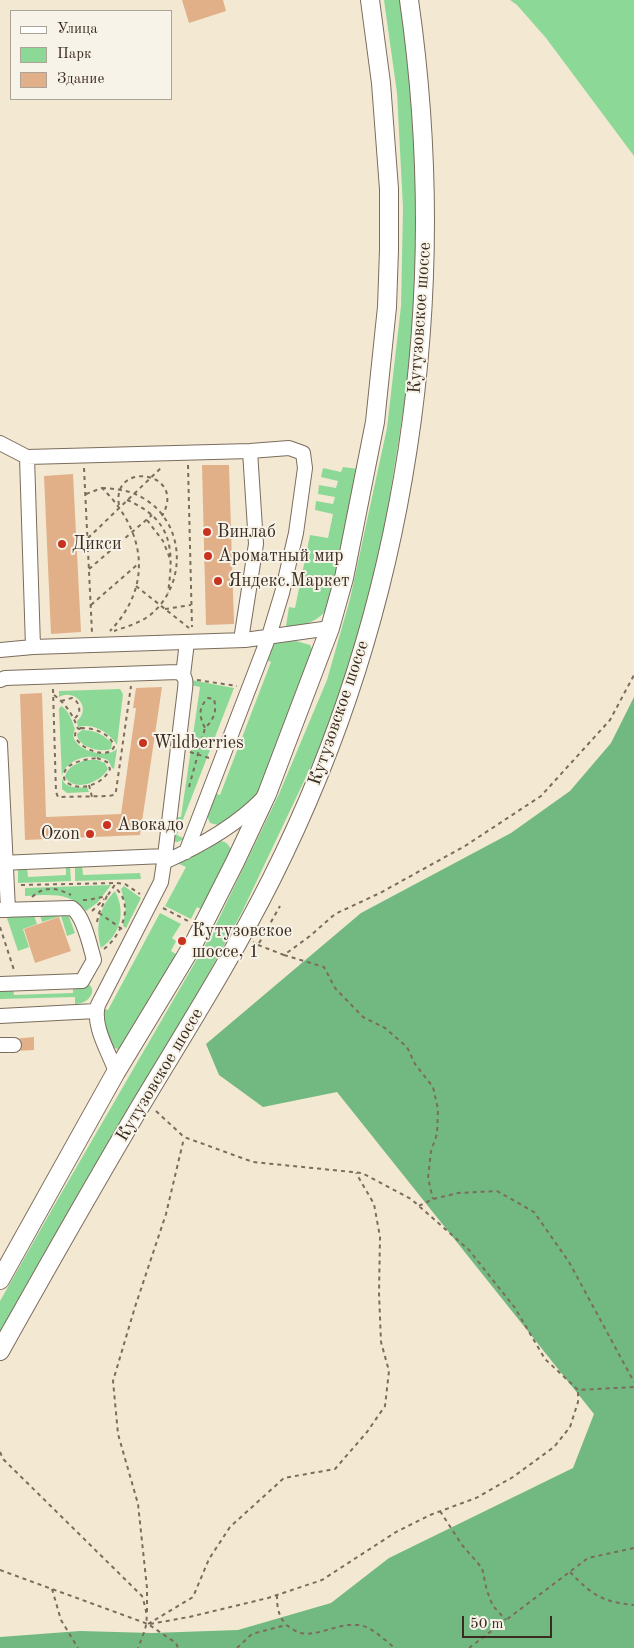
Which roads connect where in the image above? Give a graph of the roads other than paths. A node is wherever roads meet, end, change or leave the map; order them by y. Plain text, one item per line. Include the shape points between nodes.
1 (370, 0) edge
2 (410, 0) edge
3 (0, 443) edge
4 (250, 451) junction
5 (27, 457) junction
6 (330, 628) junction
7 (189, 632) junction
8 (269, 636) junction
9 (241, 640) junction
10 (33, 647) junction
11 (0, 650) edge
12 (184, 677) junction
13 (0, 680) edge
14 (0, 744) edge
15 (267, 794) junction
16 (186, 852) junction
17 (164, 859) junction
18 (3, 863) edge
19 (4, 910) edge
20 (97, 956) junction
21 (119, 964) junction
22 (82, 981) junction
23 (0, 984) edge
24 (103, 994) junction
25 (96, 1012) junction
26 (0, 1016) edge
27 (116, 1072) junction
28 (0, 1280) edge
29 (0, 1351) edge

1 - 6 main road, Кутузовское шоссе via 381,83 389,189 387,307 376,422 344,578
2 - 29 main road, Кутузовское шоссе via 426,171 421,339 408,458 365,641 328,751 274,876 231,958 130,1124
3 - 5 lane
4 - 5 lane
4 - 8 lane via 289,448 303,453 305,468 296,533
4 - 9 lane via 256,544
5 - 10 lane
6 - 8 lane
6 - 15 main road, Кутузовское шоссе
7 - 9 lane
7 - 10 lane via 93,645
7 - 12 lane
8 - 9 lane
8 - 16 lane
10 - 11 lane
12 - 13 lane via 178,672
12 - 17 lane
14 - 18 lane
15 - 16 lane via 209,839
15 - 27 main road, Кутузовское шоссе via 194,943
16 - 17 lane
17 - 18 lane
17 - 21 lane via 161,882 148,899
18 - 19 lane
19 - 20 lane via 72,908 81,918
20 - 21 lane via 101,964
20 - 22 lane
21 - 24 lane
22 - 23 lane
22 - 24 lane via 97,986
24 - 25 lane
25 - 26 lane
25 - 27 lane via 98,1030
27 - 28 main road, Кутузовское шоссе

